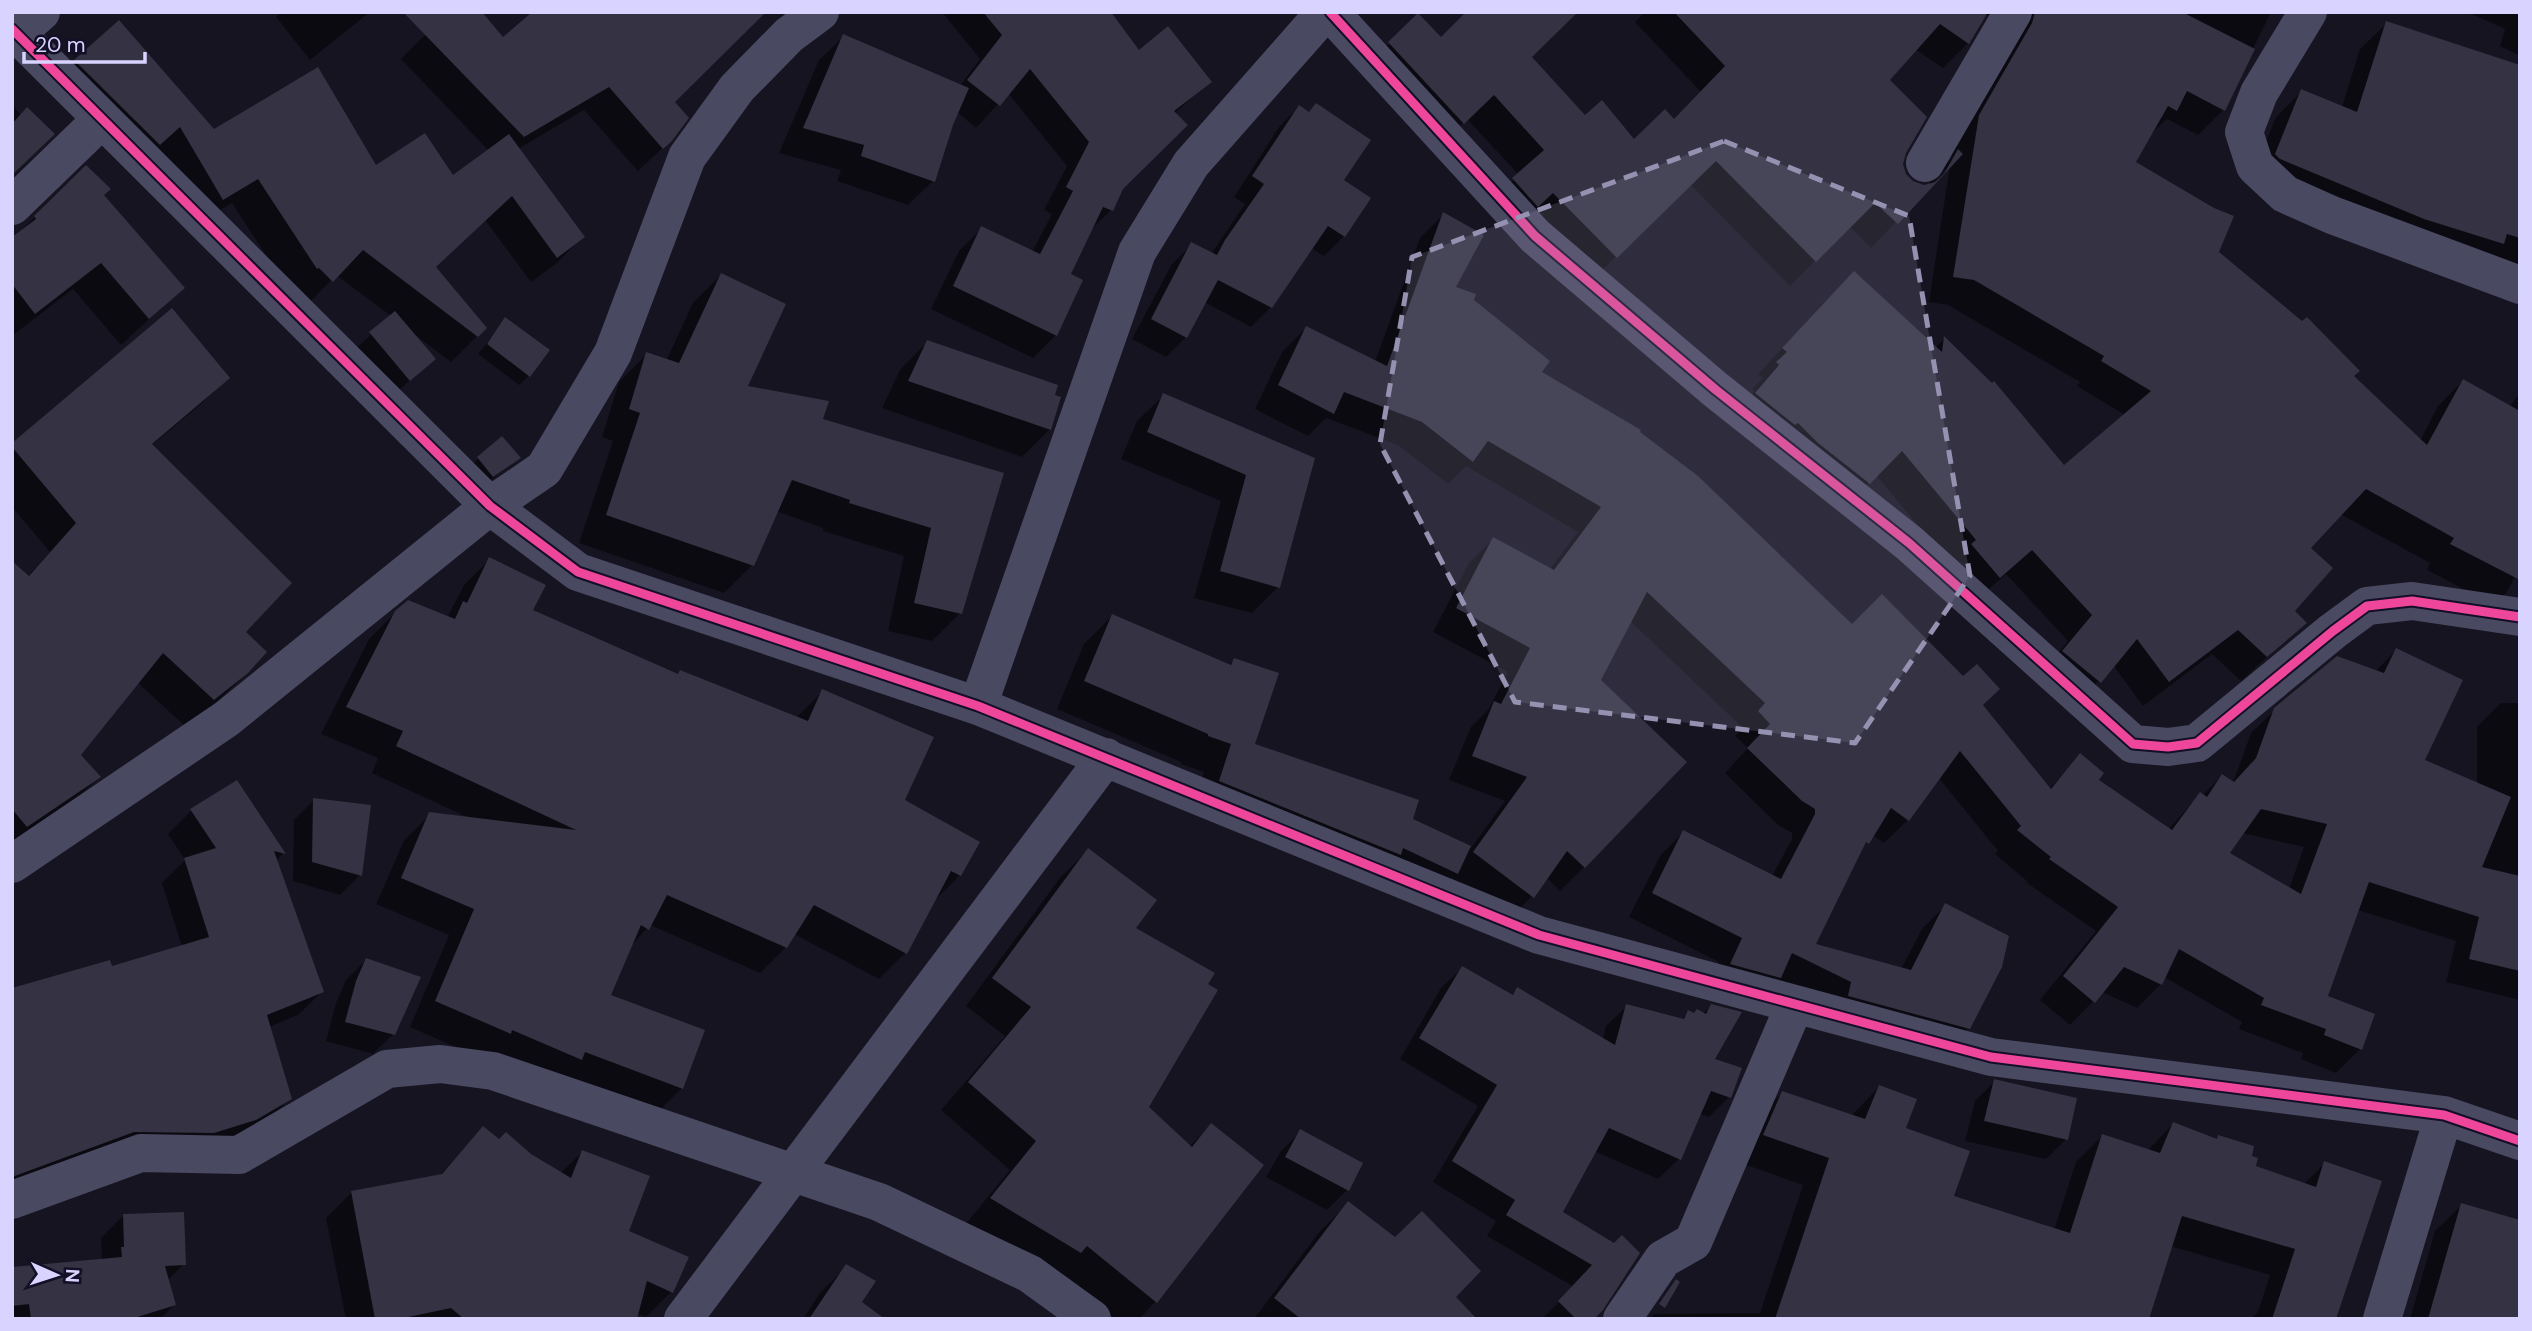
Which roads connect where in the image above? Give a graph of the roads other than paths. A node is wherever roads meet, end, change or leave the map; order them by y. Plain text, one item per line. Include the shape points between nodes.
1 (821, 12) edge
2 (1328, 12) edge
3 (2013, 12) edge
4 (2308, 12) edge
5 (24, 25) edge
6 (101, 120) junction
7 (1925, 163) dead end
8 (12, 206) edge
9 (2520, 285) edge
10 (490, 506) junction
11 (2520, 617) edge
12 (978, 706) junction
13 (1106, 757) junction
14 (12, 864) edge
15 (1795, 1004) junction
16 (2444, 1115) junction
17 (2520, 1141) edge
18 (793, 1174) junction
19 (12, 1200) edge
20 (683, 1319) edge
21 (1092, 1319) edge
22 (1622, 1319) edge
23 (2382, 1319) edge

1 - 10 street via 789,35 737,88 687,157 613,353 544,469
2 - 11 street via 1535,236 1716,390 1909,543 2133,744 2168,747 2197,743 2367,606 2412,601
2 - 12 street via 1191,164 1137,252
3 - 7 street
4 - 9 street via 2259,93 2244,132 2255,166 2285,194 2320,210
5 - 6 street
6 - 8 street
6 - 10 street
10 - 12 street via 578,572
10 - 14 street via 226,719
12 - 13 street
13 - 15 street via 1539,935
13 - 18 street
15 - 16 street via 1991,1057
15 - 22 street via 1693,1242 1663,1259
16 - 17 street
16 - 23 street
18 - 19 street via 493,1072 440,1064 387,1069 239,1155 141,1153
18 - 20 street
18 - 21 street via 879,1202 1030,1274

